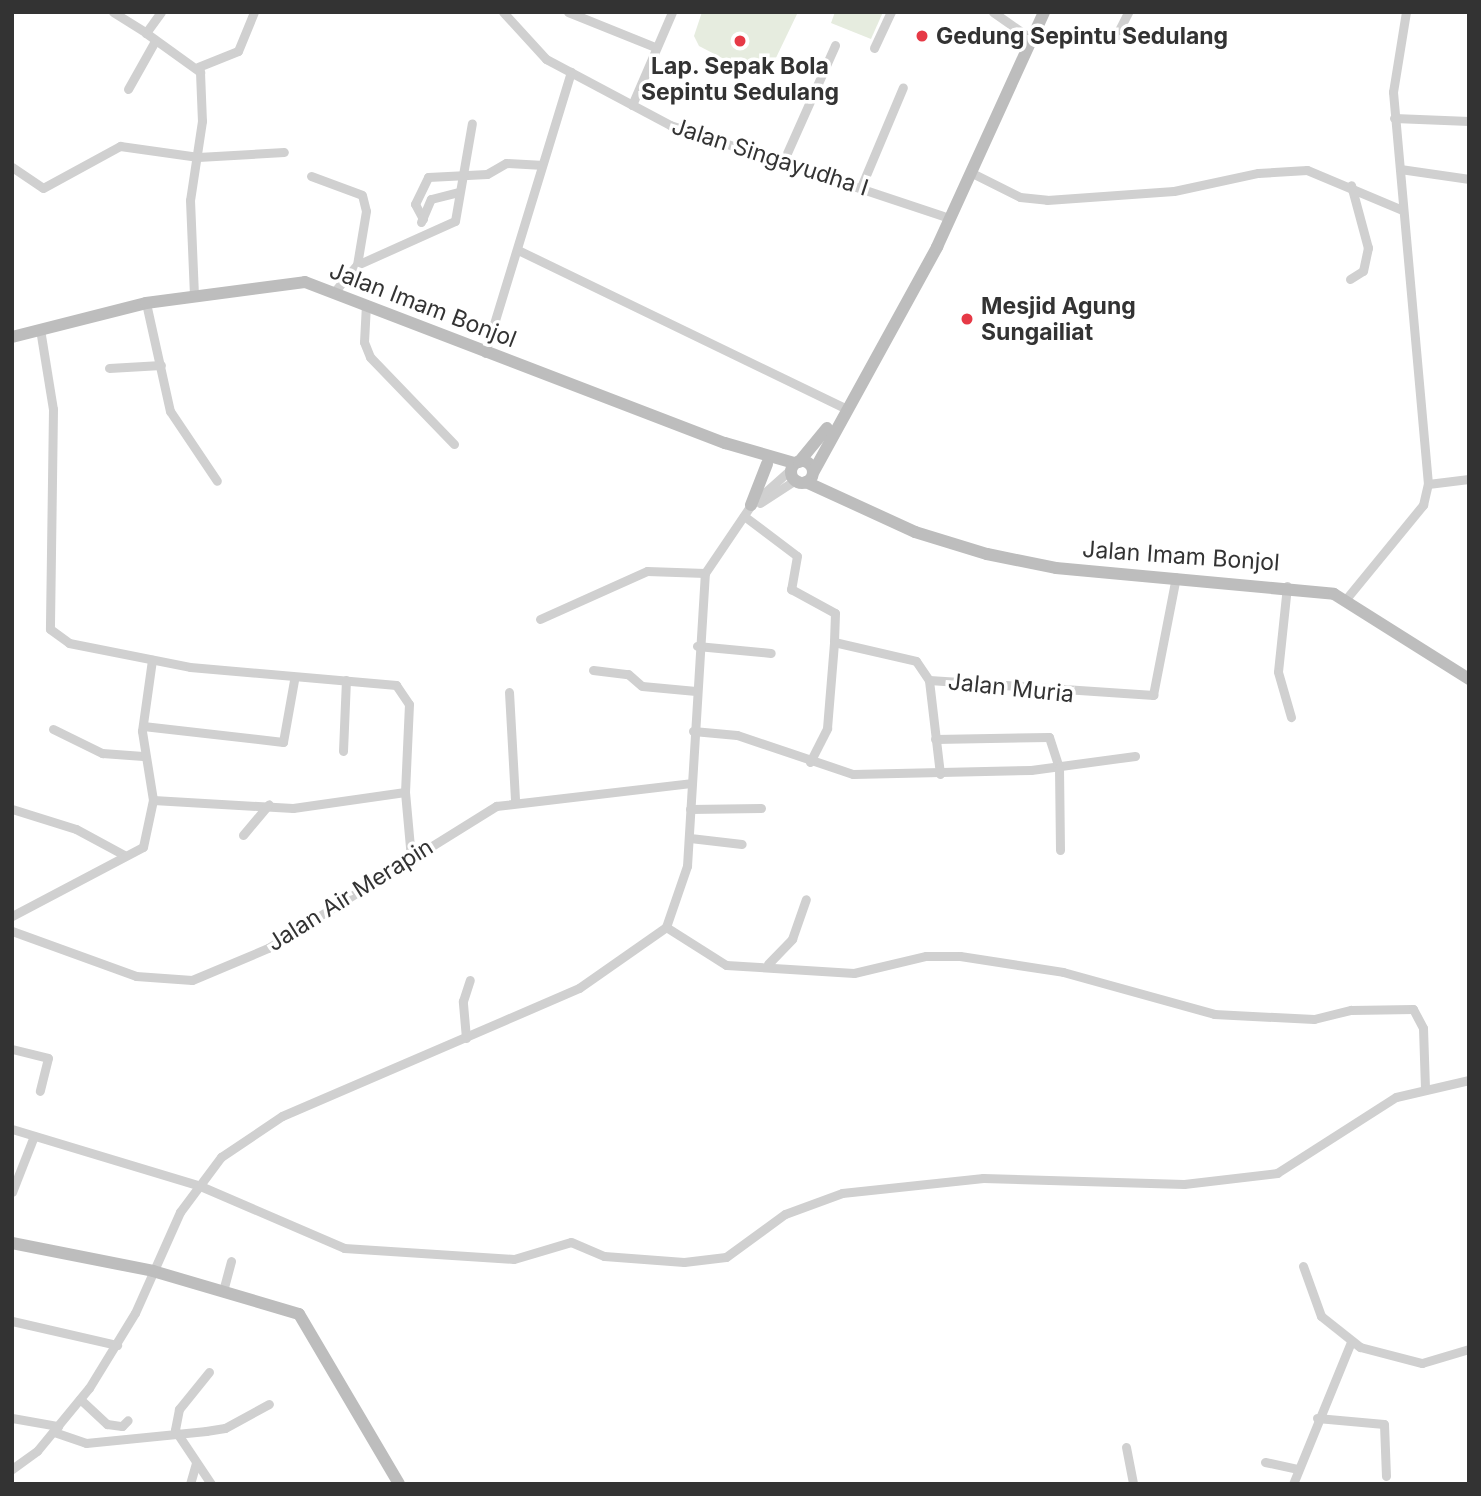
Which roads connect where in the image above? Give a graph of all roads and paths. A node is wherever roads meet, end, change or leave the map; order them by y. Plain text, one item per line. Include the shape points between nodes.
1 (113, 12) edge
2 (160, 12) edge
3 (254, 12) edge
4 (503, 12) edge
5 (568, 12) edge
6 (672, 12) edge
7 (891, 12) edge
8 (993, 12) edge
9 (1035, 12) edge
10 (1044, 12) edge
11 (1128, 12) edge
12 (1406, 12) edge
13 (146, 33) junction
14 (1025, 34) junction
15 (1116, 36) dead end
16 (155, 41) junction
17 (835, 45) dead end
18 (655, 47) junction
19 (874, 48) dead end
20 (198, 67) junction
21 (570, 72) junction
22 (903, 87) dead end
23 (128, 89) dead end
24 (632, 105) junction
25 (1394, 118) junction
26 (1469, 121) edge
27 (472, 123) dead end
28 (284, 152) dead end
29 (198, 157) junction
30 (783, 162) junction
31 (539, 165) junction
32 (12, 167) edge
33 (1400, 169) junction
34 (970, 172) junction
35 (311, 176) dead end
36 (461, 176) junction
37 (1469, 179) edge
38 (1351, 185) junction
39 (861, 187) junction
40 (459, 192) junction
41 (1402, 210) junction
42 (943, 216) junction
43 (423, 219) junction
44 (417, 233) junction
45 (520, 251) junction
46 (356, 265) junction
47 (1350, 279) dead end
48 (335, 291) junction
49 (194, 296) junction
50 (146, 303) junction
51 (366, 304) junction
52 (40, 329) junction
53 (12, 337) edge
54 (485, 353) junction
55 (160, 365) junction
56 (109, 368) dead end
57 (842, 407) junction
58 (725, 443) junction
59 (454, 444) dead end
60 (767, 464) junction
61 (801, 471) junction
62 (1469, 479) edge
63 (217, 481) dead end
64 (1428, 484) junction
65 (748, 511) junction
66 (705, 573) junction
67 (1177, 577) junction
68 (1287, 585) junction
69 (1346, 598) junction
70 (540, 619) dead end
71 (834, 642) junction
72 (697, 646) junction
73 (771, 653) dead end
74 (152, 660) junction
75 (593, 670) dead end
76 (294, 680) junction
77 (346, 680) junction
78 (929, 680) junction
79 (1469, 680) edge
80 (695, 691) junction
81 (509, 692) dead end
82 (1291, 717) dead end
83 (143, 726) junction
84 (53, 729) dead end
85 (693, 731) junction
86 (935, 739) junction
87 (343, 751) dead end
88 (143, 756) junction
89 (1135, 756) dead end
90 (810, 762) junction
91 (1059, 768) junction
92 (940, 774) junction
93 (691, 783) junction
94 (405, 792) junction
95 (153, 800) junction
96 (515, 801) junction
97 (268, 804) junction
98 (761, 808) dead end
99 (12, 809) edge
100 (690, 809) junction
101 (243, 835) dead end
102 (690, 838) junction
103 (742, 844) dead end
104 (1060, 850) dead end
105 (124, 855) junction
106 (411, 858) junction
107 (806, 899) dead end
108 (12, 916) edge
109 (666, 927) junction
110 (12, 931) edge
111 (768, 964) junction
112 (470, 980) dead end
113 (466, 1038) junction
114 (12, 1049) edge
115 (1469, 1080) edge
116 (1425, 1088) junction
117 (40, 1091) dead end
118 (12, 1129) edge
119 (34, 1136) junction
120 (198, 1185) junction
121 (12, 1192) edge
122 (12, 1243) edge
123 (231, 1261) dead end
124 (1303, 1266) dead end
125 (153, 1271) junction
126 (223, 1291) junction
127 (12, 1321) edge
128 (1351, 1342) junction
129 (117, 1345) junction
130 (1469, 1349) edge
131 (209, 1372) dead end
132 (80, 1399) junction
133 (269, 1404) dead end
134 (12, 1418) edge
135 (1317, 1418) junction
136 (128, 1420) dead end
137 (56, 1429) junction
138 (175, 1430) junction
139 (1126, 1447) dead end
140 (1265, 1462) dead end
141 (196, 1463) junction
142 (12, 1469) edge
143 (1298, 1469) junction
144 (1386, 1476) dead end
145 (190, 1484) edge
146 (211, 1484) edge
147 (399, 1484) edge
148 (1133, 1484) edge
149 (1293, 1484) edge

1 - 13 street
2 - 13 street
3 - 20 street via 238,51
4 - 21 street, Jalan Singayudha I via 534,50
5 - 18 street
6 - 18 street
7 - 19 street
8 - 14 street
9 - 14 main road
10 - 34 main road
11 - 15 street
12 - 25 street via 1394,69
13 - 16 street
14 - 42 main road
16 - 20 street
16 - 23 street
17 - 30 street
18 - 24 street
20 - 29 street
21 - 24 street, Jalan Singayudha I
21 - 31 street
22 - 39 street
24 - 30 street, Jalan Singayudha I via 679,129
25 - 26 street
25 - 33 street
27 - 36 street
28 - 29 street
29 - 32 street via 120,146 43,188
29 - 49 street via 190,200
30 - 39 street, Jalan Singayudha I
31 - 36 street via 506,163 487,174
31 - 45 street
33 - 37 street
33 - 41 street
34 - 38 street via 1035,200 1174,191 1294,169
34 - 57 main road via 937,247
35 - 46 street via 362,195 366,211
36 - 40 street
36 - 43 street via 420,182 415,209
38 - 41 street
38 - 47 street via 1368,248 1363,271
39 - 42 street, Jalan Singayudha I
40 - 43 street via 431,199
40 - 44 street via 452,225
41 - 64 street
42 - 57 main road
43 - 44 street
44 - 46 street
45 - 54 street
45 - 57 street
46 - 48 street
48 - 49 main road, Jalan Imam Bonjol via 304,282
48 - 51 main road, Jalan Imam Bonjol
49 - 50 main road, Jalan Imam Bonjol
50 - 52 main road, Jalan Imam Bonjol
50 - 55 street
51 - 54 main road, Jalan Imam Bonjol
51 - 59 street via 363,342 370,357
52 - 53 main road, Jalan Imam Bonjol
52 - 74 street via 54,410 50,629 69,643
54 - 58 main road, Jalan Imam Bonjol
55 - 56 street
55 - 63 street via 172,415
57 - 61 main road
58 - 60 main road, Jalan Imam Bonjol
58 - 61 main road, Jalan Imam Bonjol
60 - 61 main road, Jalan Imam Bonjol
60 - 65 main road
61 - 65 street
61 - 67 main road, Jalan Imam Bonjol via 873,514 987,554 1056,568
62 - 64 street
64 - 69 street via 1423,505
65 - 66 street
65 - 71 street via 797,556 791,587 835,613
66 - 70 street via 647,571
66 - 72 street
67 - 68 main road, Jalan Imam Bonjol
67 - 78 street, Jalan Muria via 1153,695
68 - 69 main road, Jalan Imam Bonjol
68 - 82 street via 1278,672
69 - 79 main road, Jalan Imam Bonjol
71 - 78 street via 916,660
71 - 90 street via 827,728
72 - 73 street
72 - 80 street
74 - 76 street
74 - 83 street
75 - 80 street via 628,674 642,686
76 - 77 street
76 - 83 street via 283,742
77 - 87 street
77 - 94 street via 387,682 406,694
78 - 86 street, Jalan Muria
80 - 85 street
81 - 96 street
83 - 88 street
84 - 88 street via 102,753
85 - 90 street via 737,735
85 - 93 street
86 - 91 street via 1044,735
86 - 92 street, Jalan Muria
88 - 95 street
89 - 91 street
90 - 92 street via 853,774
91 - 92 street
91 - 104 street
93 - 96 street, Jalan Air Merapin
93 - 100 street
94 - 97 street via 293,808
94 - 106 street
95 - 97 street
95 - 105 street via 143,846
96 - 106 street, Jalan Air Merapin via 474,816
97 - 101 street
98 - 100 street
99 - 105 street via 76,829
100 - 102 street
102 - 103 street
102 - 109 street via 686,869
105 - 108 street
106 - 110 street, Jalan Air Merapin via 268,947 192,980 136,976
107 - 111 street via 792,939
109 - 111 street via 714,962
109 - 113 street via 586,984
111 - 116 street via 854,973 926,956 960,956 1063,972 1214,1014 1314,1019 1351,1010 1413,1009 1423,1028
112 - 113 street via 463,1001
113 - 120 street via 282,1116 221,1157
114 - 117 street via 48,1058
115 - 116 street
116 - 120 street via 1356,1118 1281,1172 1184,1184 983,1178 842,1193 785,1214 714,1261 622,1259 571,1242 514,1259 344,1248
118 - 119 street
119 - 120 street
119 - 121 street
120 - 125 street
122 - 125 main road
123 - 126 street
124 - 128 street via 1314,1306
125 - 126 main road
125 - 129 street
126 - 147 main road via 306,1319 355,1419
127 - 129 street
128 - 130 street via 1422,1363
128 - 135 street
129 - 132 street
131 - 138 street via 179,1409
132 - 136 street via 107,1424 122,1426
132 - 137 street
133 - 138 street via 225,1428
134 - 137 street
135 - 143 street
135 - 144 street via 1384,1424
137 - 138 street via 86,1443
137 - 142 street
138 - 141 street
139 - 148 street
140 - 143 street
141 - 145 street
141 - 146 street
143 - 149 street

